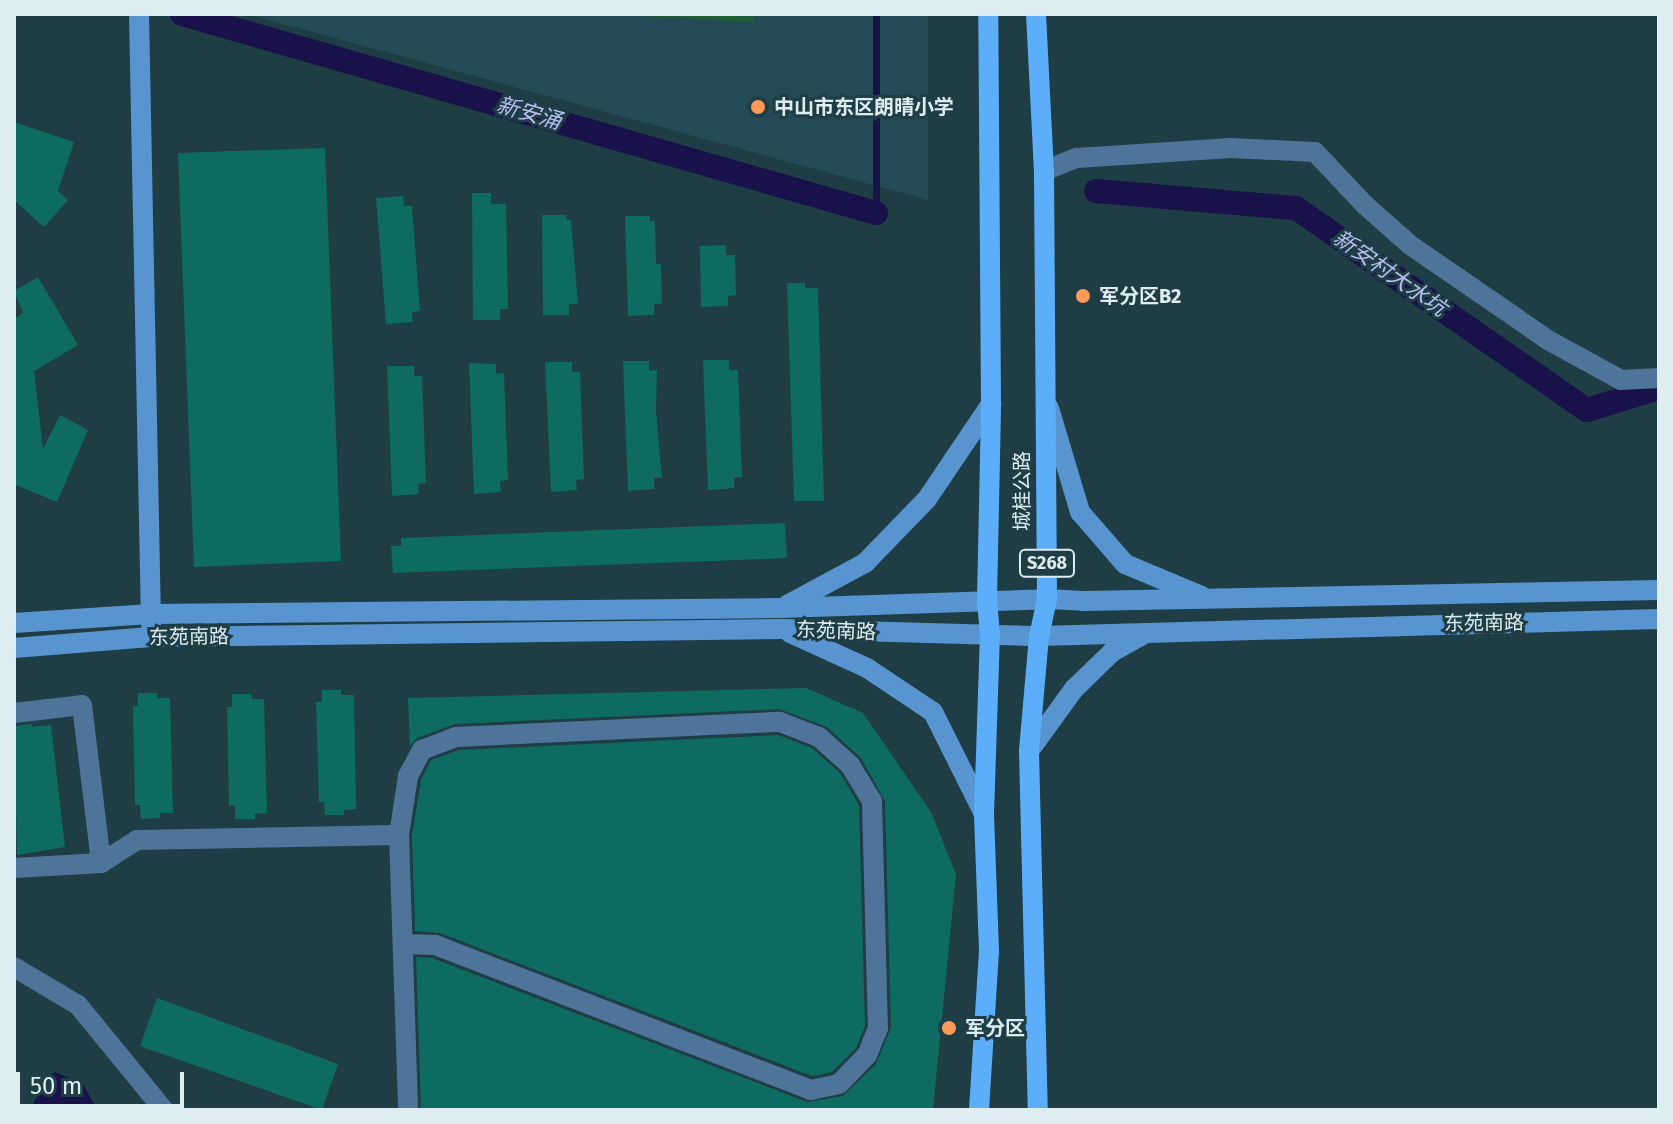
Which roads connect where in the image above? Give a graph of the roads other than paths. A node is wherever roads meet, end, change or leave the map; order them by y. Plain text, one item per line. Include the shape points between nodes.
1 (988, 14) edge
2 (1036, 14) edge
3 (139, 22) edge
4 (1044, 171) junction
5 (1659, 378) edge
6 (1045, 397) junction
7 (991, 404) junction
8 (1659, 590) edge
9 (1047, 599) junction
10 (1209, 599) junction
11 (987, 600) junction
12 (782, 608) junction
13 (151, 614) junction
14 (1659, 619) edge
15 (14, 623) edge
16 (783, 629) junction
17 (1149, 631) junction
18 (990, 635) junction
19 (1039, 636) junction
20 (151, 637) junction
21 (14, 648) edge
22 (14, 713) edge
23 (1029, 751) junction
24 (984, 814) junction
25 (399, 835) junction
26 (101, 863) junction
27 (14, 868) edge
28 (405, 944) junction
29 (14, 967) edge
30 (164, 1110) edge
31 (408, 1110) edge
32 (979, 1110) edge
33 (1038, 1110) edge

1 - 7 main road, 城桂公路 / S268
2 - 4 main road, 城桂公路 / S268
3 - 13 street
4 - 5 street via 1077,158 1231,148 1315,152 1410,245 1548,340 1621,380
4 - 6 main road, 城桂公路 / S268
6 - 9 main road, 城桂公路 / S268
6 - 10 street via 1080,512 1125,564
7 - 11 main road, 城桂公路 / S268
7 - 12 street via 927,499 865,563
8 - 10 street, 东苑南路
9 - 10 street, 东苑南路
9 - 11 street, 东苑南路
9 - 19 main road, 城桂公路 / S268
11 - 12 street, 东苑南路
11 - 18 main road, 城桂公路 / S268
12 - 13 street, 东苑南路
13 - 15 street, 东苑南路
13 - 20 street
14 - 17 street, 东苑南路
16 - 18 street, 东苑南路
16 - 20 street, 东苑南路
16 - 24 street via 867,668 933,712
17 - 19 street, 东苑南路
17 - 23 street via 1112,652 1074,689
18 - 19 street, 东苑南路
18 - 24 main road, 城桂公路 / S268
19 - 23 main road, 城桂公路 / S268
20 - 21 street, 东苑南路
22 - 26 street via 82,705
23 - 33 main road, 城桂公路 / S268
24 - 32 main road, 城桂公路 / S268 via 989,951
25 - 26 street via 137,840
25 - 28 street
25 - 28 street via 408,776 422,750 456,737 780,722 819,737 850,765 872,801 878,1028 867,1055 839,1084 811,1090 435,945
26 - 27 street
28 - 31 street
29 - 30 street via 78,1005

